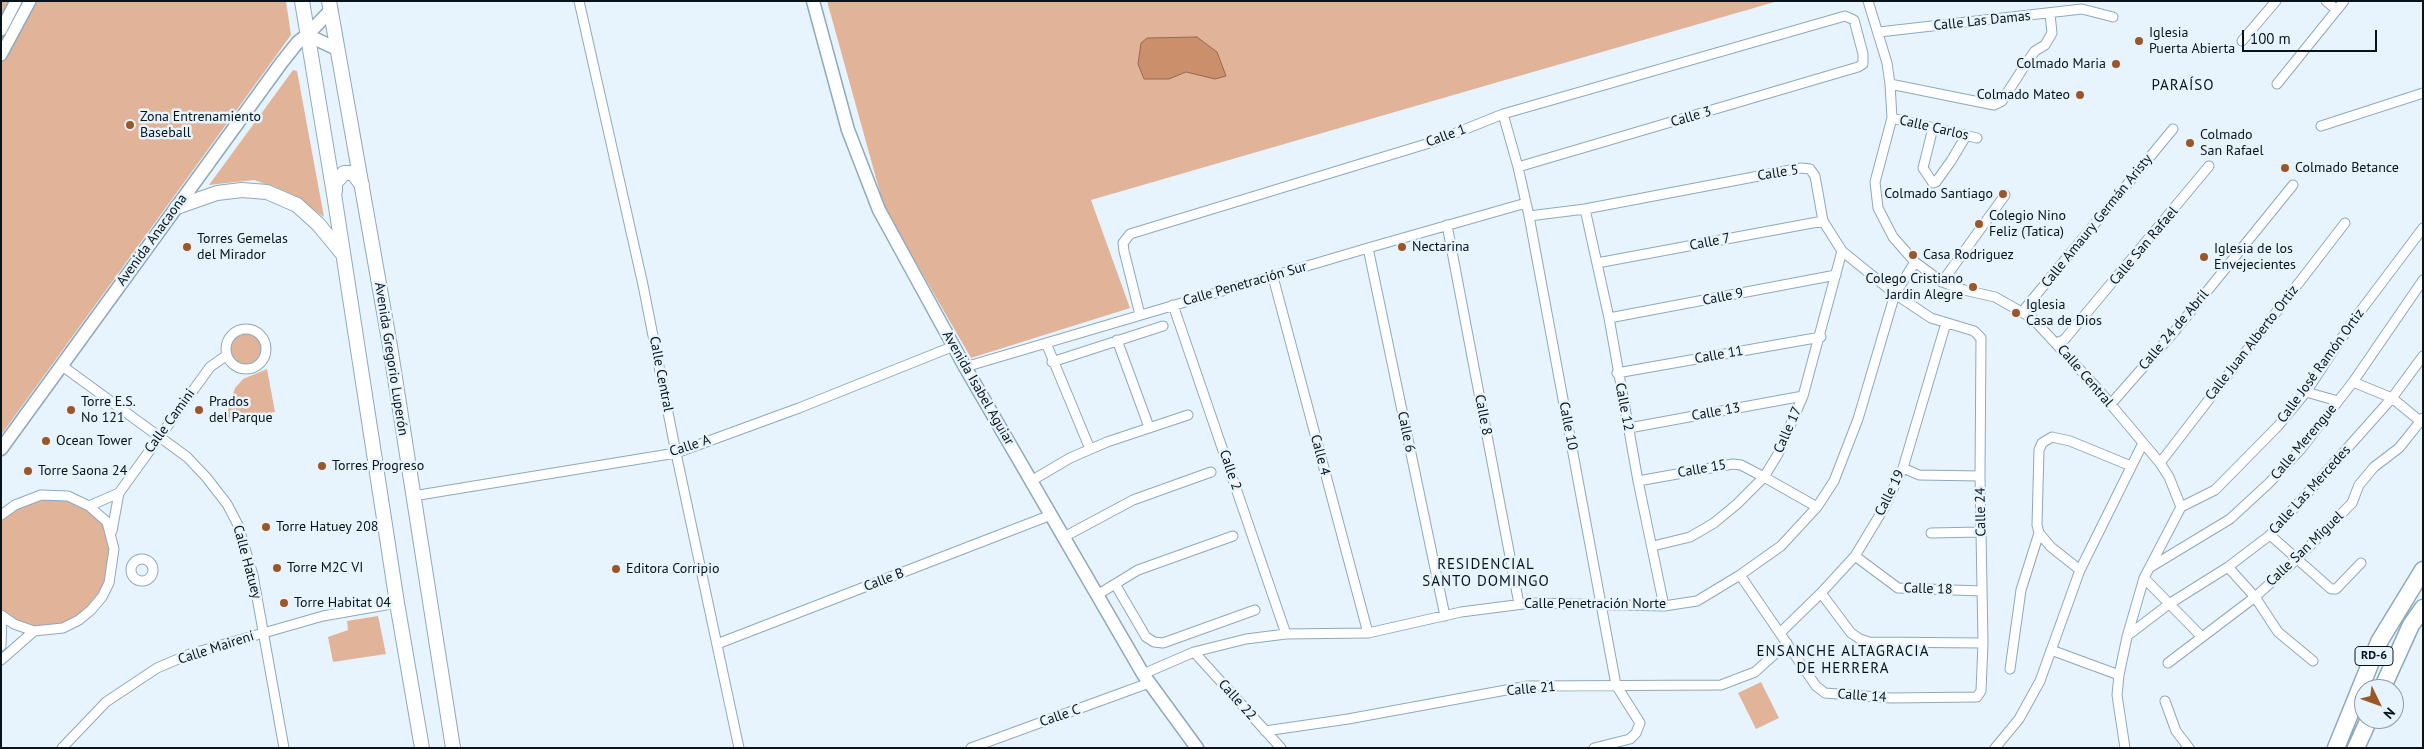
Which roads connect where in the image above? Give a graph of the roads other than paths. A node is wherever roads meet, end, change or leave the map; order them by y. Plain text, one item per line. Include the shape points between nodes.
1 (16, 1) edge
2 (30, 1) edge
3 (302, 1) edge
4 (579, 1) edge
5 (814, 1) edge
6 (1868, 1) edge
7 (2276, 1) edge
8 (2326, 1) edge
9 (2344, 1) edge
10 (330, 6) edge
11 (2337, 10) junction
12 (2050, 14) junction
13 (2113, 17) dead end
14 (3, 19) edge
15 (16, 27) junction
16 (1879, 32) junction
17 (307, 35) junction
18 (2242, 41) dead end
19 (337, 49) junction
20 (1, 55) edge
21 (1863, 64) joint
22 (1890, 84) junction
23 (2277, 84) dead end
24 (2423, 93) edge
25 (1503, 114) junction
26 (1892, 118) junction
27 (2321, 126) dead end
28 (1933, 128) junction
29 (2173, 129) dead end
30 (1966, 136) junction
31 (1977, 138) dead end
32 (2209, 166) dead end
33 (1518, 167) junction
34 (2293, 185) dead end
35 (362, 186) junction
36 (334, 194) junction
37 (2005, 196) dead end
38 (1526, 203) junction
39 (177, 207) junction
40 (1585, 209) junction
41 (1528, 216) junction
42 (1823, 221) junction
43 (2345, 223) dead end
44 (1447, 225) junction
45 (2423, 228) edge
46 (1368, 248) junction
47 (1842, 251) junction
48 (342, 253) junction
49 (1915, 262) junction
50 (1597, 264) junction
51 (1836, 275) junction
52 (1273, 276) junction
53 (2423, 280) edge
54 (1942, 282) junction
55 (1894, 294) junction
56 (1173, 305) junction
57 (2022, 312) junction
58 (1140, 315) junction
59 (1609, 318) junction
60 (1946, 323) junction
61 (1163, 326) dead end
62 (1978, 333) joint
63 (1820, 336) junction
64 (1117, 340) junction
65 (1046, 343) junction
66 (2056, 343) junction
67 (954, 346) junction
68 (227, 355) junction
69 (2423, 356) edge
70 (1052, 362) junction
71 (61, 365) junction
72 (965, 367) junction
73 (1618, 373) junction
74 (2353, 382) junction
75 (2306, 392) junction
76 (1803, 396) junction
77 (2392, 398) junction
78 (2338, 402) junction
79 (2110, 405) junction
80 (1188, 415) dead end
81 (2421, 419) edge
82 (1149, 427) junction
83 (1629, 428) junction
84 (159, 436) junction
85 (2142, 445) junction
86 (1, 449) edge
87 (1090, 449) junction
88 (676, 453) junction
89 (2160, 464) junction
90 (2131, 466) junction
91 (1904, 468) junction
92 (1211, 472) dead end
93 (1980, 476) junction
94 (1764, 477) junction
95 (1031, 481) junction
96 (1638, 481) junction
97 (119, 492) junction
98 (413, 496) junction
99 (89, 506) junction
100 (1817, 507) junction
101 (2181, 507) junction
102 (1, 515) edge
103 (1051, 515) junction
104 (1981, 532) junction
105 (112, 533) junction
106 (1930, 533) dead end
107 (2039, 533) junction
108 (1233, 536) dead end
109 (2270, 536) junction
110 (1064, 537) junction
111 (1653, 546) junction
112 (1855, 556) junction
113 (2297, 559) junction
114 (2361, 563) dead end
115 (2228, 567) junction
116 (112, 568) junction
117 (2149, 568) junction
118 (131, 569) dead end
119 (2080, 570) junction
120 (2423, 570) edge
121 (1740, 575) junction
122 (2144, 578) junction
123 (1115, 584) junction
124 (1982, 591) junction
125 (1821, 593) junction
126 (1097, 595) junction
127 (2255, 597) junction
128 (397, 603) junction
129 (1519, 604) junction
130 (1601, 604) junction
131 (2169, 604) junction
132 (1664, 606) junction
133 (2423, 608) edge
134 (1255, 610) dead end
135 (2, 616) edge
136 (1445, 616) junction
137 (34, 631) junction
138 (1780, 632) junction
139 (263, 633) junction
140 (1368, 633) junction
141 (1286, 634) junction
142 (2127, 637) junction
143 (2202, 637) junction
144 (1787, 643) junction
145 (1983, 643) junction
146 (717, 644) junction
147 (1, 646) edge
148 (2051, 650) junction
149 (1194, 652) junction
150 (1, 660) edge
151 (2313, 661) dead end
152 (2168, 663) dead end
153 (2010, 669) dead end
154 (2119, 675) junction
155 (1146, 679) junction
156 (2387, 679) edge
157 (1616, 685) junction
158 (1981, 691) joint
159 (2165, 701) dead end
160 (2365, 729) edge
161 (1265, 731) junction
162 (2121, 746) edge
163 (62, 748) edge
164 (284, 748) edge
165 (422, 748) edge
166 (453, 748) edge
167 (738, 748) edge
168 (971, 748) edge
169 (1198, 748) edge
170 (1281, 748) edge
171 (1594, 748) edge
172 (1995, 748) edge
173 (2189, 748) edge
174 (2336, 748) edge
175 (2356, 748) edge

1 - 14 street
2 - 15 street
3 - 17 main road
4 - 88 street, Calle Central via 643,285
5 - 67 main road, Avenida Isabel Aguiar via 862,171 879,210
6 - 16 street, Calle Central
7 - 18 street
8 - 11 street
9 - 11 street
10 - 17 main road, Avenida Anacaona
10 - 19 main road, Avenida Gregorio Luperón
11 - 23 street
12 - 13 street, Calle Las Damas via 2082,9
12 - 16 street, Calle Las Damas
12 - 22 street via 2052,33 2045,45 2035,51 2027,62 2002,102 1994,105
14 - 15 street
15 - 20 street
16 - 22 street, Calle Central
17 - 19 main road
17 - 36 main road
17 - 39 main road, Avenida Anacaona via 298,42
19 - 35 main road, Avenida Gregorio Luperón
21 - 25 street, Calle 1 via 1854,20 1844,16
21 - 33 street, Calle 3
22 - 26 street, Calle Central
24 - 27 street
25 - 33 street, Calle 10
25 - 58 street, Calle 1 via 1436,141 1130,234 1124,251
26 - 28 street, Calle Carlos
26 - 49 street, Calle Central via 1877,167 1876,197 1893,237
28 - 30 street, Calle Carlos
28 - 30 street via 1923,168 1933,183
29 - 57 street, Calle Amaury Germán Aristy
30 - 31 street, Calle Carlos
32 - 66 street, Calle San Rafael via 2064,340
33 - 38 street, Calle 10
34 - 79 street, Calle 24 de Abril
35 - 36 main road via 353,173 344,173 336,183
35 - 98 main road, Avenida Gregorio Luperón
36 - 48 main road
37 - 54 street
38 - 41 street, Calle 10
38 - 44 street, Calle Penetración Sur
39 - 48 main road via 217,193 267,192 297,205
39 - 71 main road, Avenida Anacaona
40 - 41 street, Calle 5
40 - 42 street, Calle 5 via 1802,168 1810,169 1815,176
40 - 50 street, Calle 12
41 - 130 street, Calle 10
42 - 47 street, Calle 5
42 - 50 street, Calle 7
43 - 89 street, Calle Juan Alberto Ortiz
44 - 46 street, Calle Penetración Sur
44 - 129 street, Calle 8
45 - 75 street, Calle José Ramón Ortiz via 2353,321
46 - 52 street, Calle Penetración Sur
46 - 136 street, Calle 6
47 - 51 street, Calle 17
47 - 55 street, Calle 5
48 - 128 main road
49 - 54 street, Calle Central
49 - 55 street, Calle Penetración Norte
50 - 59 street, Calle 12
51 - 59 street, Calle 9
51 - 63 street, Calle 17
52 - 56 street, Calle Penetración Sur
52 - 140 street, Calle 4
53 - 74 street, Calle Merengue
54 - 57 street, Calle Central via 1995,296
55 - 60 street, Calle 5 via 1931,318
55 - 100 street, Calle Penetración Norte via 1858,419 1834,481
56 - 58 street, Calle Penetración Sur
56 - 141 street, Calle 2
57 - 66 street, Calle Central
58 - 65 street, Calle Penetración Sur
59 - 73 street, Calle 12
60 - 62 street, Calle 5
60 - 91 street, Calle 19
61 - 64 street
62 - 93 street, Calle 24 via 1982,346
63 - 73 street, Calle 11
63 - 76 street, Calle 17
64 - 70 street
64 - 82 street
65 - 70 street
65 - 72 street, Calle Penetración Sur
66 - 79 street, Calle Central
67 - 72 main road, Avenida Isabel Aguiar
67 - 88 street, Calle A
68 - 68 street via 241,368 254,367 263,358 263,339 254,330 241,329 230,336
68 - 84 street, Calle Camini via 210,367
69 - 77 street, Calle Las Mercedes
70 - 87 street
71 - 84 street, Calle Hatuey
71 - 86 main road, Avenida Anacaona
72 - 95 main road, Avenida Isabel Aguiar
73 - 83 street, Calle 12
74 - 77 street
74 - 78 street, Calle Merengue
75 - 78 street
75 - 101 street, Calle José Ramón Ortiz via 2251,455 2215,490
76 - 83 street, Calle 13
76 - 94 street, Calle 17 via 1778,454
77 - 81 street
77 - 109 street, Calle Las Mercedes
78 - 117 street, Calle Merengue via 2301,449 2230,519
79 - 85 street, Calle Central
80 - 82 street
81 - 113 street, Calle San Miguel via 2399,448 2374,467 2359,485 2352,503
82 - 87 street
83 - 96 street, Calle 12
84 - 97 street, Calle Camini
84 - 139 street, Calle Hatuey via 206,476 234,516 253,575
85 - 89 street, Calle Central
85 - 90 street
87 - 95 street
88 - 98 street, Calle A
88 - 146 street, Calle Central
89 - 101 street, Calle Central
90 - 107 street via 2070,440 2052,437 2046,440 2039,450 2036,525
90 - 119 street
91 - 93 street via 1919,475
91 - 112 street, Calle 19
92 - 110 street via 1133,500
93 - 104 street, Calle 24
94 - 96 street, Calle 15 via 1733,464
94 - 100 street, Calle 15
94 - 111 street, Calle 17 via 1714,523 1690,537
95 - 103 main road, Avenida Isabel Aguiar
96 - 111 street, Calle 12
97 - 99 street, Calle Camini
97 - 105 street, Calle Camini
98 - 166 main road, Avenida Gregorio Luperón
99 - 102 street via 68,496 42,495 15,504
99 - 105 street via 107,522
100 - 121 street, Calle Penetración Norte via 1781,546
101 - 117 street
103 - 110 main road, Avenida Isabel Aguiar
103 - 146 street, Calle B
104 - 106 street
104 - 124 street, Calle 24
105 - 116 street, Calle Camini
107 - 119 street
107 - 153 street via 2021,590
108 - 123 street via 1159,561
109 - 113 street
109 - 115 street, Calle Las Mercedes
110 - 126 main road, Avenida Isabel Aguiar
111 - 132 street, Calle 12
112 - 124 street, Calle 18 via 1898,588
112 - 125 street, Calle 19
113 - 114 street via 2331,590 2336,589
113 - 127 street, Calle San Miguel
115 - 127 street
115 - 131 street, Calle Las Mercedes
116 - 118 street
116 - 137 street, Calle Camini via 109,584 92,610 63,628
117 - 122 street
119 - 148 street
120 - 174 highway, RD-6 via 2379,642
121 - 132 street, Calle Penetración Norte via 1697,601
121 - 138 street, Calle 14
122 - 131 street
122 - 142 street
123 - 126 street
123 - 134 street via 1146,637 1154,642 1163,643
124 - 145 street, Calle 24
125 - 138 street, Calle 19
125 - 145 street via 1852,633 1869,642
126 - 155 main road, Avenida Isabel Aguiar
127 - 143 street, Calle San Miguel
127 - 151 street via 2278,632
128 - 139 street, Calle Mairení via 323,616
128 - 165 main road
129 - 130 street, Calle Penetración Norte
129 - 136 street, Calle Penetración Norte
130 - 132 street, Calle Penetración Norte
130 - 157 street, Calle 10
131 - 142 street, Calle Las Mercedes
131 - 143 street
133 - 156 highway, RD-6 via 2411,625
135 - 137 street
135 - 147 street
136 - 140 street, Calle Penetración Norte
137 - 150 street
138 - 144 street, Calle 14
139 - 163 street, Calle Mairení via 190,654 158,668 106,702
139 - 164 street, Calle Hatuey
140 - 141 street, Calle Penetración Norte
141 - 149 street, Calle Penetración Norte via 1246,639
142 - 154 street
143 - 152 street, Calle San Miguel
144 - 157 street, Calle 21 via 1755,672 1721,686
144 - 158 street, Calle 14 via 1816,686 1834,695 1974,699
145 - 158 street, Calle 24
146 - 167 street, Calle Central
148 - 154 street
148 - 172 street via 2040,681 2019,719
149 - 155 street, Calle Penetración Norte
149 - 161 street, Calle 22
154 - 162 street
155 - 168 street, Calle C
155 - 169 main road, Avenida Isabel Aguiar
157 - 161 street, Calle 21 via 1528,686
157 - 171 street, Calle 10 via 1640,723 1630,739
159 - 173 street via 2176,731
160 - 175 highway
161 - 170 street, Calle 22

